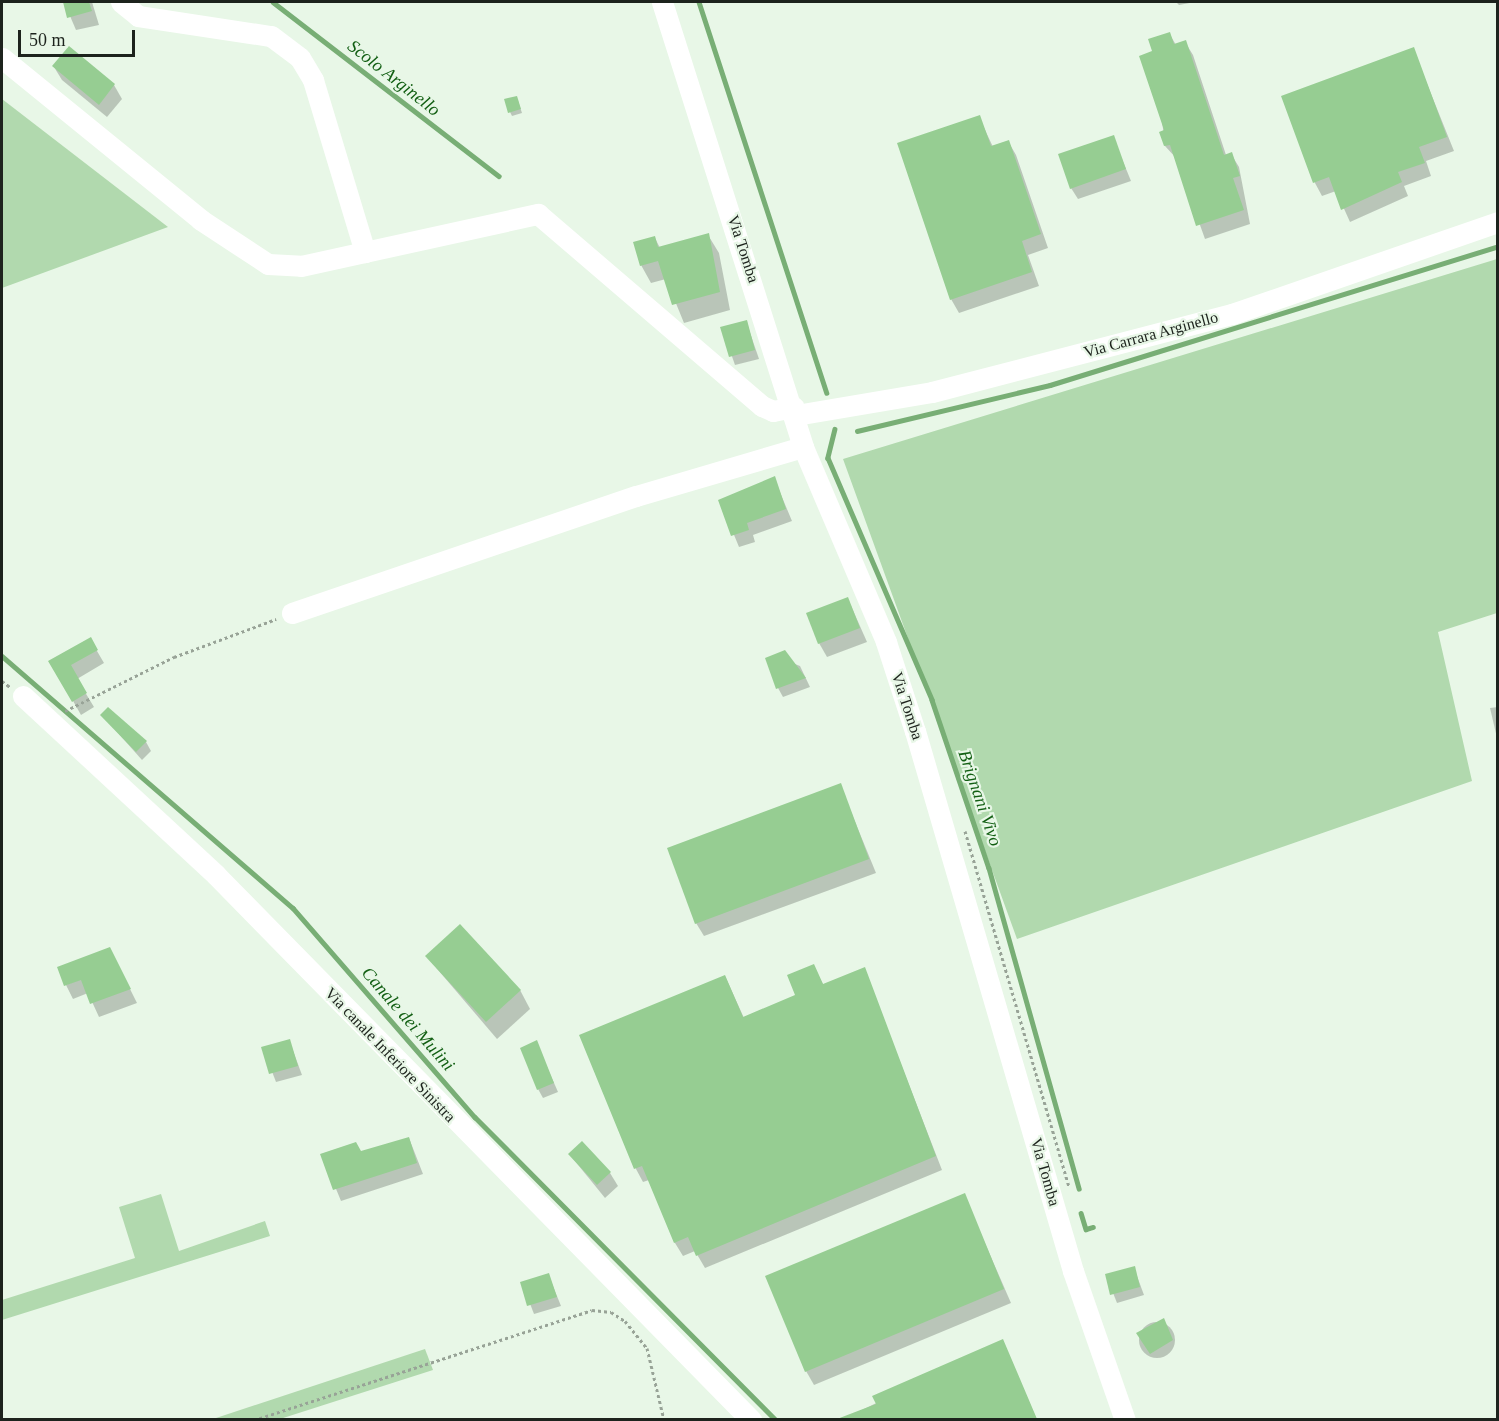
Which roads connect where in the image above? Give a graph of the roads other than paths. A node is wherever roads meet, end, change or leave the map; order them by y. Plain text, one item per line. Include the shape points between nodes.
1 (121, 2) edge
2 (662, 2) edge
3 (2, 58) edge
4 (1497, 222) edge
5 (365, 252) junction
6 (795, 411) junction
7 (803, 447) junction
8 (292, 612) road end
9 (23, 696) dead end
10 (751, 1419) edge
11 (1125, 1419) edge

1 - 5 street via 138,16 271,36 300,58 313,80
2 - 6 street, Via Tomba
3 - 5 street via 201,220 261,260 301,266
4 - 6 street, Via Carrara Arginello via 1232,314 932,392
5 - 6 street, Via Carrara Arginello via 538,214 762,406 773,411
6 - 7 street, Via Tomba
7 - 8 street via 636,496
7 - 11 street, Via Tomba via 894,664 954,851 1073,1271
9 - 10 street, Via canale Inferiore Sinistra via 216,875

